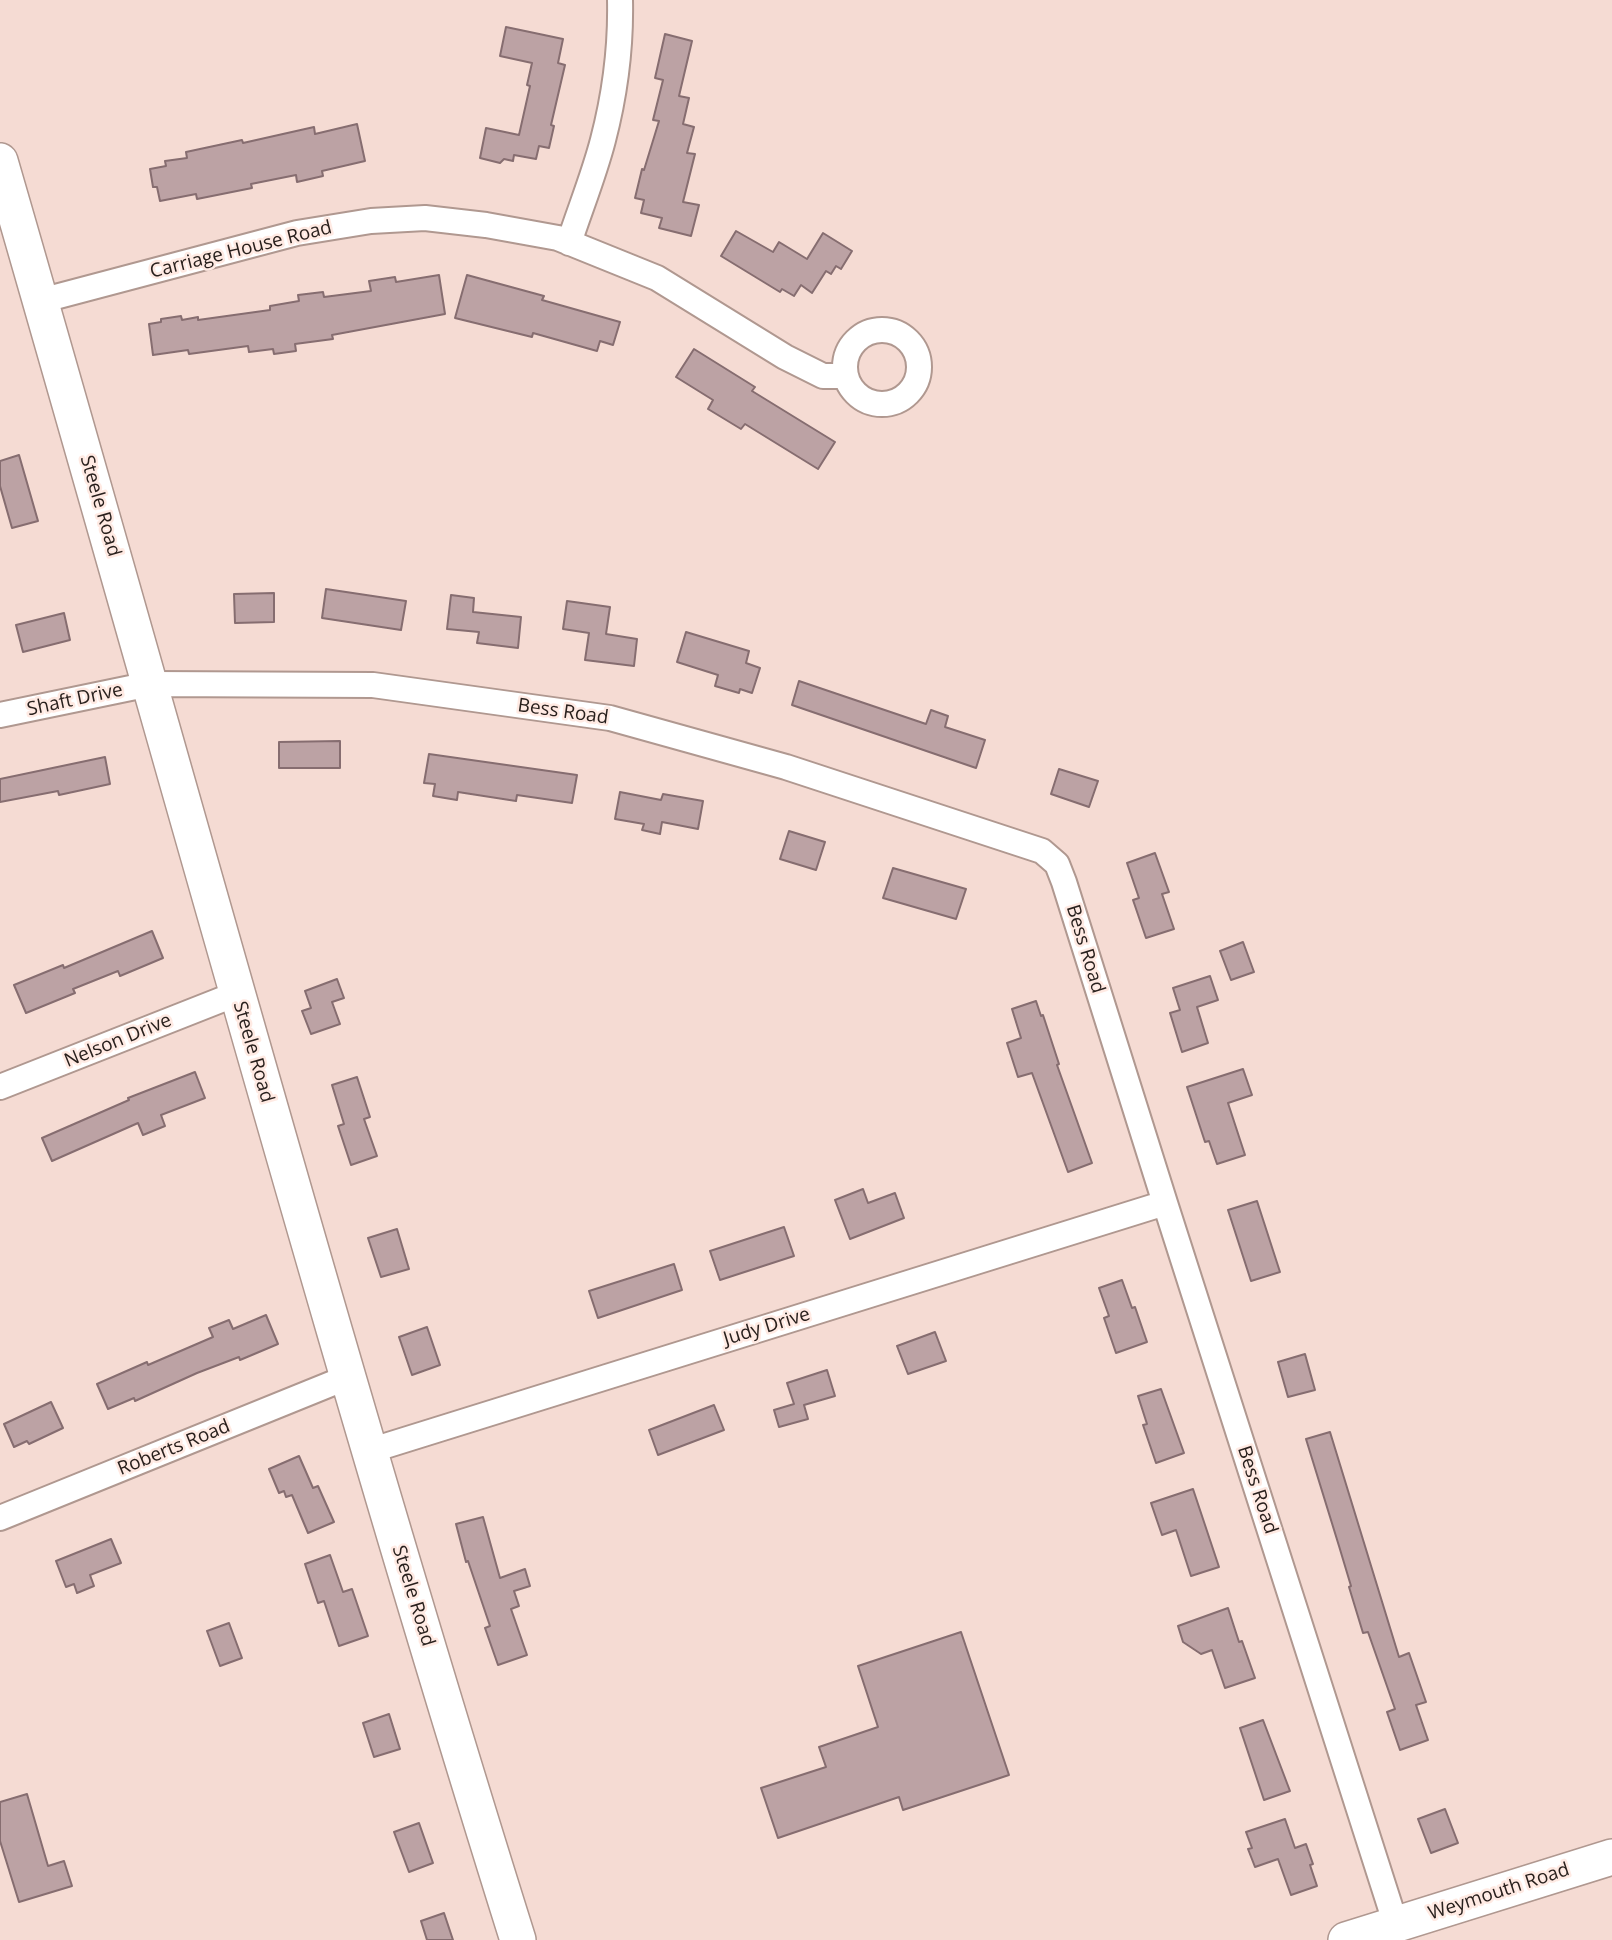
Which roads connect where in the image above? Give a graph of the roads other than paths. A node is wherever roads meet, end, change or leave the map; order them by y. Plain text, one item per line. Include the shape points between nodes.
1 (620, 0) edge
2 (0, 161) edge
3 (569, 243) junction
4 (40, 301) junction
5 (845, 376) dead end
6 (150, 684) junction
7 (0, 715) edge
8 (236, 994) junction
9 (0, 1087) edge
10 (1165, 1203) junction
11 (348, 1377) junction
12 (369, 1451) junction
13 (0, 1518) edge
14 (1612, 1857) edge
15 (1396, 1925) junction
16 (518, 1940) edge
17 (1346, 1940) edge

1 - 3 street via 615,76 603,140
2 - 4 street, Steele Road
3 - 4 street, Carriage House Road via 425,218 371,221 297,233
3 - 5 street, Carriage House Road via 657,278 822,376
4 - 6 street, Steele Road
6 - 7 street, Shaft Drive
6 - 8 street, Steele Road
6 - 10 street, Bess Road via 373,685 610,718 786,767 1042,851 1057,864 1064,882
8 - 9 street, Nelson Drive
8 - 11 street, Steele Road
10 - 12 street, Judy Drive
10 - 15 street, Bess Road
11 - 12 street, Steele Road
11 - 13 street, Roberts Road
12 - 16 street, Steele Road
14 - 15 street, Weymouth Road
15 - 17 street, Weymouth Road

